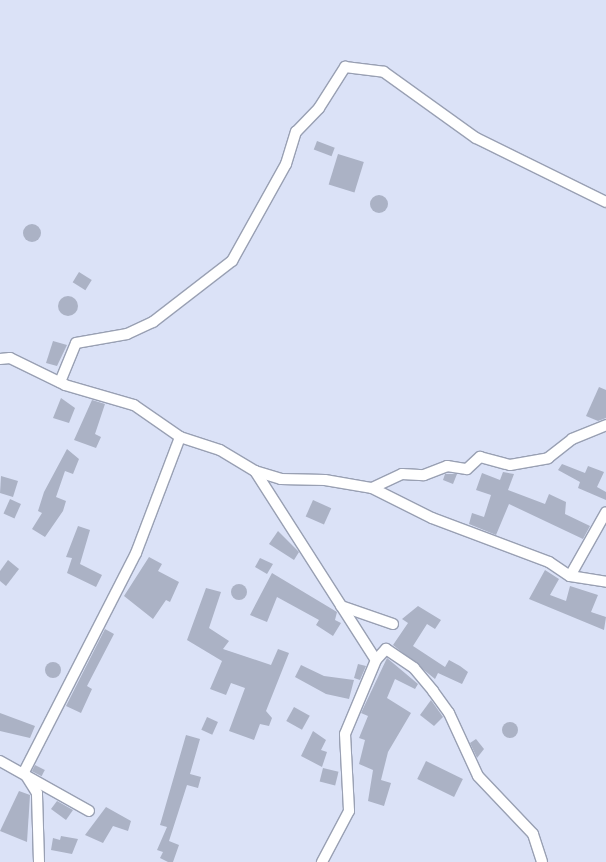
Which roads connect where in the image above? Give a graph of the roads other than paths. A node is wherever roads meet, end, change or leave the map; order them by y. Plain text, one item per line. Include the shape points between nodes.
1 (606, 202) edge
2 (0, 359) edge
3 (60, 382) junction
4 (606, 425) edge
5 (180, 437) junction
6 (255, 472) junction
7 (372, 488) junction
8 (606, 512) edge
9 (570, 576) junction
10 (606, 582) edge
11 (341, 606) junction
12 (392, 624) dead end
13 (376, 660) junction
14 (0, 761) edge
15 (24, 772) junction
16 (89, 811) dead end
17 (39, 862) edge
18 (322, 862) edge
19 (542, 862) edge

1 - 3 street via 476,138 384,72 345,67 319,108 296,132 286,164 232,261 153,322 127,334 76,344
2 - 3 street via 10,358
3 - 5 street via 134,406
4 - 7 street via 572,439 548,458 510,465 480,457 467,469 447,466 424,475 402,474
5 - 6 street via 220,450
5 - 15 street via 136,553
6 - 7 street via 281,479 325,480
6 - 11 street
7 - 9 street via 432,518 548,562
8 - 9 street
9 - 10 street
11 - 12 street
11 - 13 street
13 - 18 street via 344,734 349,812
13 - 19 street via 386,649 414,668 433,691 450,713 478,776 534,834
14 - 15 street
15 - 16 street
15 - 17 street via 37,793

